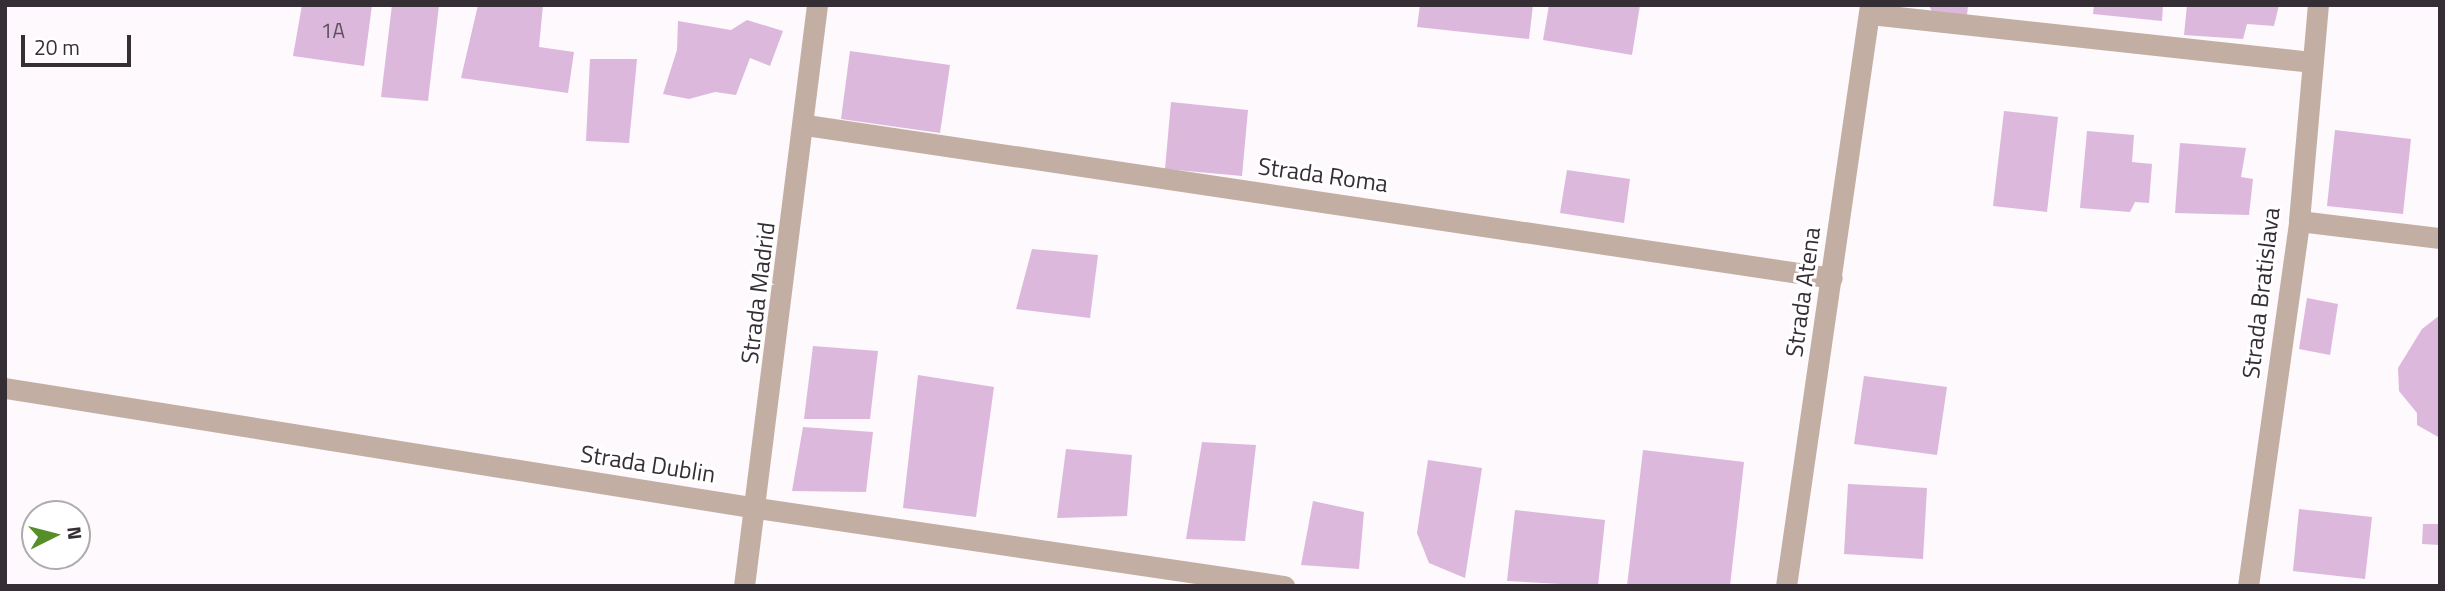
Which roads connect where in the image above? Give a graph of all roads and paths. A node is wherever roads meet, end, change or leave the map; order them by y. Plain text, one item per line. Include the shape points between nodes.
1 (817, 5) edge
2 (2318, 5) edge
3 (1870, 10) edge
4 (2310, 62) junction
5 (806, 125) junction
6 (2299, 222) junction
7 (2440, 238) edge
8 (1832, 278) junction
9 (5, 388) edge
10 (757, 508) junction
11 (744, 586) edge
12 (1284, 586) edge
13 (1786, 586) edge
14 (2248, 586) edge

1 - 5 street, Strada Madrid
2 - 4 street, Strada Bratislava
3 - 4 street
3 - 8 street, Strada Atena
4 - 6 street, Strada Bratislava
5 - 8 street, Strada Roma
5 - 10 street, Strada Madrid
6 - 7 street
6 - 14 street, Strada Bratislava
8 - 13 street, Strada Atena
9 - 10 street, Strada Dublin
10 - 11 street, Strada Madrid
10 - 12 street, Strada Dublin

